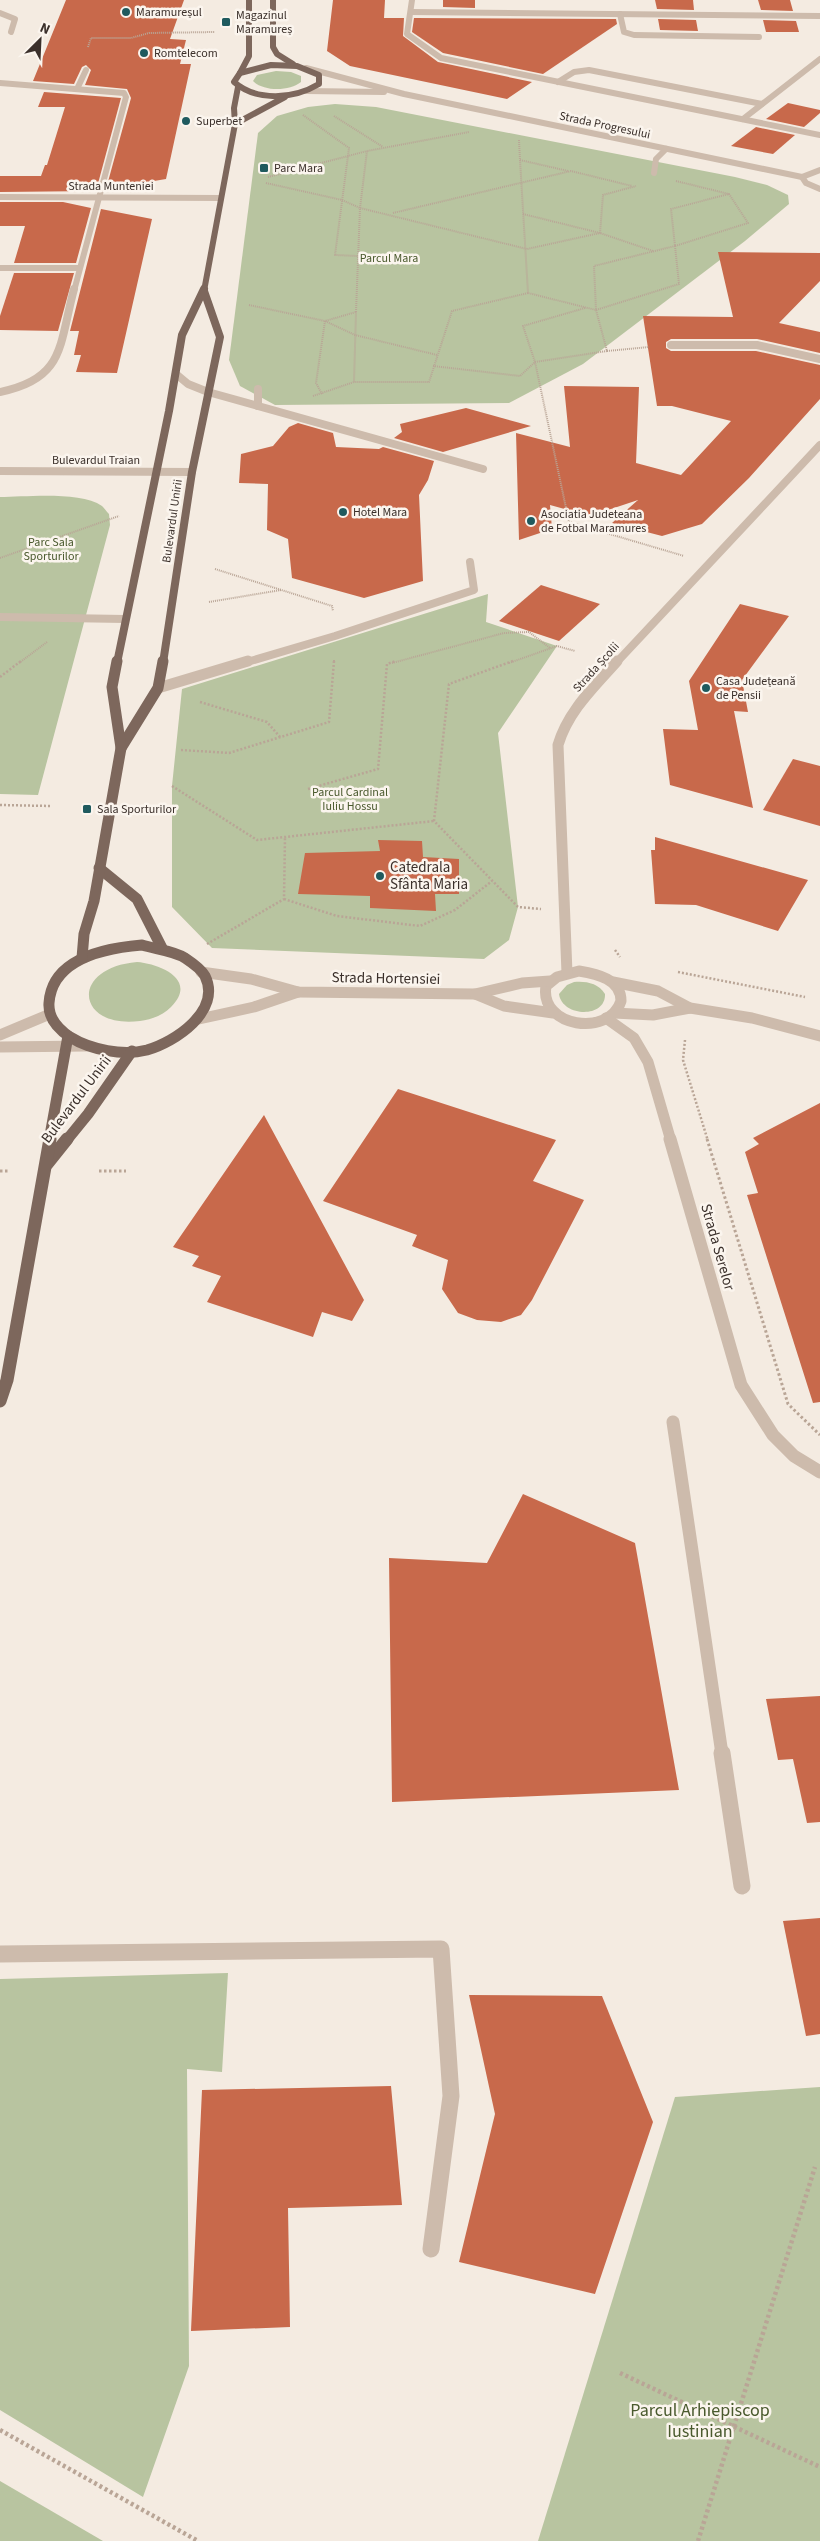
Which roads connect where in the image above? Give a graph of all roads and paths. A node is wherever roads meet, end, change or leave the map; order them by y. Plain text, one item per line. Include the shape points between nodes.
1 (249, 0) edge
2 (273, 0) edge
3 (412, 0) edge
4 (411, 12) junction
5 (0, 13) edge
6 (620, 14) junction
7 (820, 16) edge
8 (11, 32) dead end
9 (216, 32) dead end
10 (758, 37) dead end
11 (820, 59) edge
12 (297, 66) junction
13 (306, 68) junction
14 (86, 70) joint
15 (240, 73) junction
16 (558, 82) junction
17 (0, 83) edge
18 (238, 87) junction
19 (77, 89) junction
20 (306, 91) junction
21 (292, 94) junction
22 (404, 94) junction
23 (762, 104) junction
24 (297, 110) dead end
25 (327, 112) dead end
26 (743, 119) junction
27 (234, 124) junction
28 (470, 132) dead end
29 (820, 135) edge
30 (519, 138) dead end
31 (384, 148) junction
32 (666, 149) junction
33 (367, 151) junction
34 (348, 156) junction
35 (520, 160) junction
36 (819, 169) edge
37 (571, 171) junction
38 (654, 173) dead end
39 (268, 177) dead end
40 (802, 177) junction
41 (674, 180) dead end
42 (266, 183) dead end
43 (521, 183) junction
44 (641, 184) dead end
45 (634, 186) junction
46 (820, 189) edge
47 (729, 194) junction
48 (0, 197) edge
49 (99, 198) junction
50 (221, 198) junction
51 (342, 200) junction
52 (360, 208) junction
53 (390, 214) junction
54 (523, 214) junction
55 (600, 233) junction
56 (675, 246) junction
57 (526, 249) junction
58 (653, 251) junction
59 (358, 256) junction
60 (0, 268) edge
61 (79, 268) junction
62 (204, 291) junction
63 (528, 293) junction
64 (249, 305) dead end
65 (586, 307) junction
66 (596, 310) junction
67 (356, 312) junction
68 (325, 321) junction
69 (355, 336) junction
70 (670, 345) joint
71 (607, 351) junction
72 (437, 355) junction
73 (820, 359) edge
74 (535, 362) junction
75 (434, 366) junction
76 (176, 374) junction
77 (354, 382) junction
78 (258, 389) dead end
79 (0, 392) edge
80 (208, 392) junction
81 (322, 394) junction
82 (312, 396) dead end
83 (258, 406) junction
84 (820, 445) edge
85 (483, 469) dead end
86 (0, 471) edge
87 (156, 472) junction
88 (192, 472) junction
89 (119, 516) dead end
90 (0, 558) edge
91 (470, 562) dead end
92 (710, 563) junction
93 (216, 569) dead end
94 (282, 590) junction
95 (209, 602) dead end
96 (0, 617) edge
97 (77, 618) junction
98 (125, 619) junction
99 (335, 636) junction
100 (550, 648) junction
101 (575, 651) dead end
102 (0, 677) edge
103 (158, 688) junction
104 (192, 699) dead end
105 (280, 737) junction
106 (121, 748) junction
107 (181, 750) dead end
108 (172, 786) dead end
109 (308, 789) dead end
110 (0, 805) edge
111 (51, 806) dead end
112 (434, 821) junction
113 (285, 837) junction
114 (100, 868) junction
115 (492, 881) junction
116 (284, 899) junction
117 (542, 909) dead end
118 (205, 945) dead end
119 (162, 948) junction
120 (82, 958) junction
121 (201, 972) junction
122 (567, 973) junction
123 (694, 974) dead end
124 (550, 981) junction
125 (613, 982) junction
126 (298, 992) junction
127 (475, 994) junction
128 (805, 997) dead end
129 (690, 1008) junction
130 (553, 1013) junction
131 (50, 1014) junction
132 (610, 1016) junction
133 (199, 1019) junction
134 (818, 1032) edge
135 (0, 1035) edge
136 (685, 1040) dead end
137 (68, 1041) junction
138 (86, 1046) joint
139 (0, 1047) edge
140 (132, 1051) junction
141 (46, 1166) junction
142 (0, 1171) edge
143 (8, 1171) dead end
144 (99, 1171) dead end
145 (126, 1171) dead end
146 (0, 1401) edge
147 (672, 1422) dead end
148 (820, 1435) edge
149 (820, 1472) edge
150 (742, 1886) dead end
151 (0, 1954) edge
152 (815, 2167) dead end
153 (431, 2249) dead end
154 (620, 2372) dead end
155 (733, 2428) junction
156 (0, 2430) edge
157 (820, 2467) edge
158 (198, 2541) edge
159 (698, 2541) edge

1 - 15 main road, Bulevardul Unirii via 248,56
2 - 12 main road via 273,47 277,54
3 - 4 street
4 - 6 street
4 - 16 street via 407,34 441,58
5 - 8 street via 14,19
6 - 7 street
6 - 10 street via 624,32 634,35
9 - 14 path via 91,38 82,66
11 - 23 street
12 - 13 main road
12 - 15 main road via 259,66
13 - 20 main road via 319,75 320,79 319,84
13 - 22 street, Strada Progresului
14 - 19 street
15 - 18 main road, Bulevardul Unirii via 234,82
16 - 23 street via 574,72 589,70
16 - 26 street
17 - 19 street
18 - 21 main road via 260,94
18 - 27 main road, Bulevardul Unirii
19 - 49 street via 118,91 126,97
20 - 21 main road
20 - 22 street, Strada Progresului
21 - 27 main road
22 - 32 street, Strada Progresului
23 - 26 street
24 - 34 path via 349,148
25 - 31 path
26 - 29 street
27 - 50 main road, Bulevardul Unirii
28 - 31 path
30 - 35 path
31 - 33 path
32 - 38 street via 656,159
32 - 40 street, Strada Progresului
33 - 34 path
33 - 52 path
34 - 39 path
34 - 51 path
35 - 37 path
35 - 43 path
36 - 40 street
37 - 43 path
37 - 45 path
40 - 46 street, Strada Progresului via 806,183
41 - 47 path
42 - 51 path
43 - 53 path
43 - 54 path
44 - 45 path
45 - 55 path via 603,195
47 - 56 path via 671,209
47 - 56 path via 748,223
48 - 49 street, Strada Munteniei
49 - 50 street, Strada Munteniei
49 - 61 street
50 - 62 main road, Bulevardul Unirii
51 - 52 path
51 - 59 path via 336,255
52 - 53 path
52 - 59 path
53 - 57 path
54 - 55 path
54 - 57 path
55 - 57 path
55 - 58 path
56 - 58 path
56 - 66 path via 679,284
57 - 63 path
58 - 66 path via 594,266
59 - 67 path
60 - 61 street
61 - 79 street via 54,363 45,375 29,386
62 - 76 main road, Bulevardul Unirii via 182,335
62 - 80 main road, Bulevardul Unirii via 220,337
63 - 65 path
63 - 72 path via 452,311
64 - 68 path
65 - 66 path
65 - 74 path via 523,326
66 - 71 path
67 - 68 path
67 - 69 path
68 - 69 path
68 - 81 path via 316,383
69 - 72 path
69 - 77 path
70 - 71 path
70 - 73 street via 757,345
71 - 74 path
72 - 75 path
74 - 75 path via 520,376
74 - 92 path via 569,522
75 - 77 path via 428,382
76 - 80 street via 188,384
76 - 87 main road, Bulevardul Unirii
77 - 81 path
78 - 83 street
80 - 83 street
80 - 88 main road, Bulevardul Unirii
81 - 82 path
83 - 85 street
84 - 92 street, Strada Școlii
86 - 87 street, Bulevardul Traian
87 - 88 street, Bulevardul Traian
87 - 98 main road, Bulevardul Unirii
88 - 103 main road, Bulevardul Unirii
89 - 90 path
91 - 99 street via 474,590
92 - 122 street, Strada Școlii via 587,694 559,736
93 - 94 path
94 - 95 path
94 - 99 path via 332,606
96 - 97 street
97 - 98 street
97 - 102 path
98 - 106 main road, Bulevardul Unirii via 112,687
99 - 103 street
99 - 105 path via 329,722
100 - 101 path via 557,646
100 - 109 path via 529,632 504,633 388,664 378,769
100 - 112 path via 448,684
103 - 106 main road, Bulevardul Unirii
104 - 105 path via 267,722
105 - 107 path via 229,753
106 - 114 main road, Bulevardul Unirii
108 - 113 path via 256,840
110 - 111 path
112 - 113 path
112 - 115 path
113 - 116 path
114 - 119 main road via 137,899
114 - 120 main road, Bulevardul Unirii via 84,934
115 - 116 path via 454,910 420,926 337,916
115 - 117 path via 518,907
116 - 118 path
119 - 120 main road via 121,946
119 - 121 main road via 191,962
120 - 131 main road via 65,969 53,984 48,999
121 - 126 street, Strada Hortensiei via 251,979
121 - 133 main road via 209,990
122 - 124 street
122 - 125 street via 592,972
123 - 128 path
124 - 127 street, Strada Hortensiei
124 - 130 street via 543,997
125 - 129 street via 658,991
125 - 132 street via 621,998 620,1006
126 - 127 street, Strada Hortensiei
126 - 133 street, Strada Hortensiei via 254,1007
127 - 130 street, Strada Hortensiei via 504,1006
129 - 132 street via 653,1015
129 - 134 street
130 - 132 street via 579,1023 596,1022
131 - 135 street
131 - 137 main road
132 - 149 street, Strada Serelor via 634,1038 648,1062 741,1385 757,1416 781,1446
133 - 140 main road via 171,1041
136 - 148 path via 682,1060 788,1404
137 - 138 street
137 - 139 street
137 - 141 main road, Bulevardul Unirii
138 - 140 main road
140 - 141 main road, Bulevardul Unirii
141 - 146 main road, Bulevardul Unirii via 7,1380
142 - 143 path
144 - 145 path
147 - 150 street
151 - 153 street via 441,1948 451,2096
152 - 155 path
154 - 155 path
155 - 157 path
155 - 159 path
156 - 158 path

